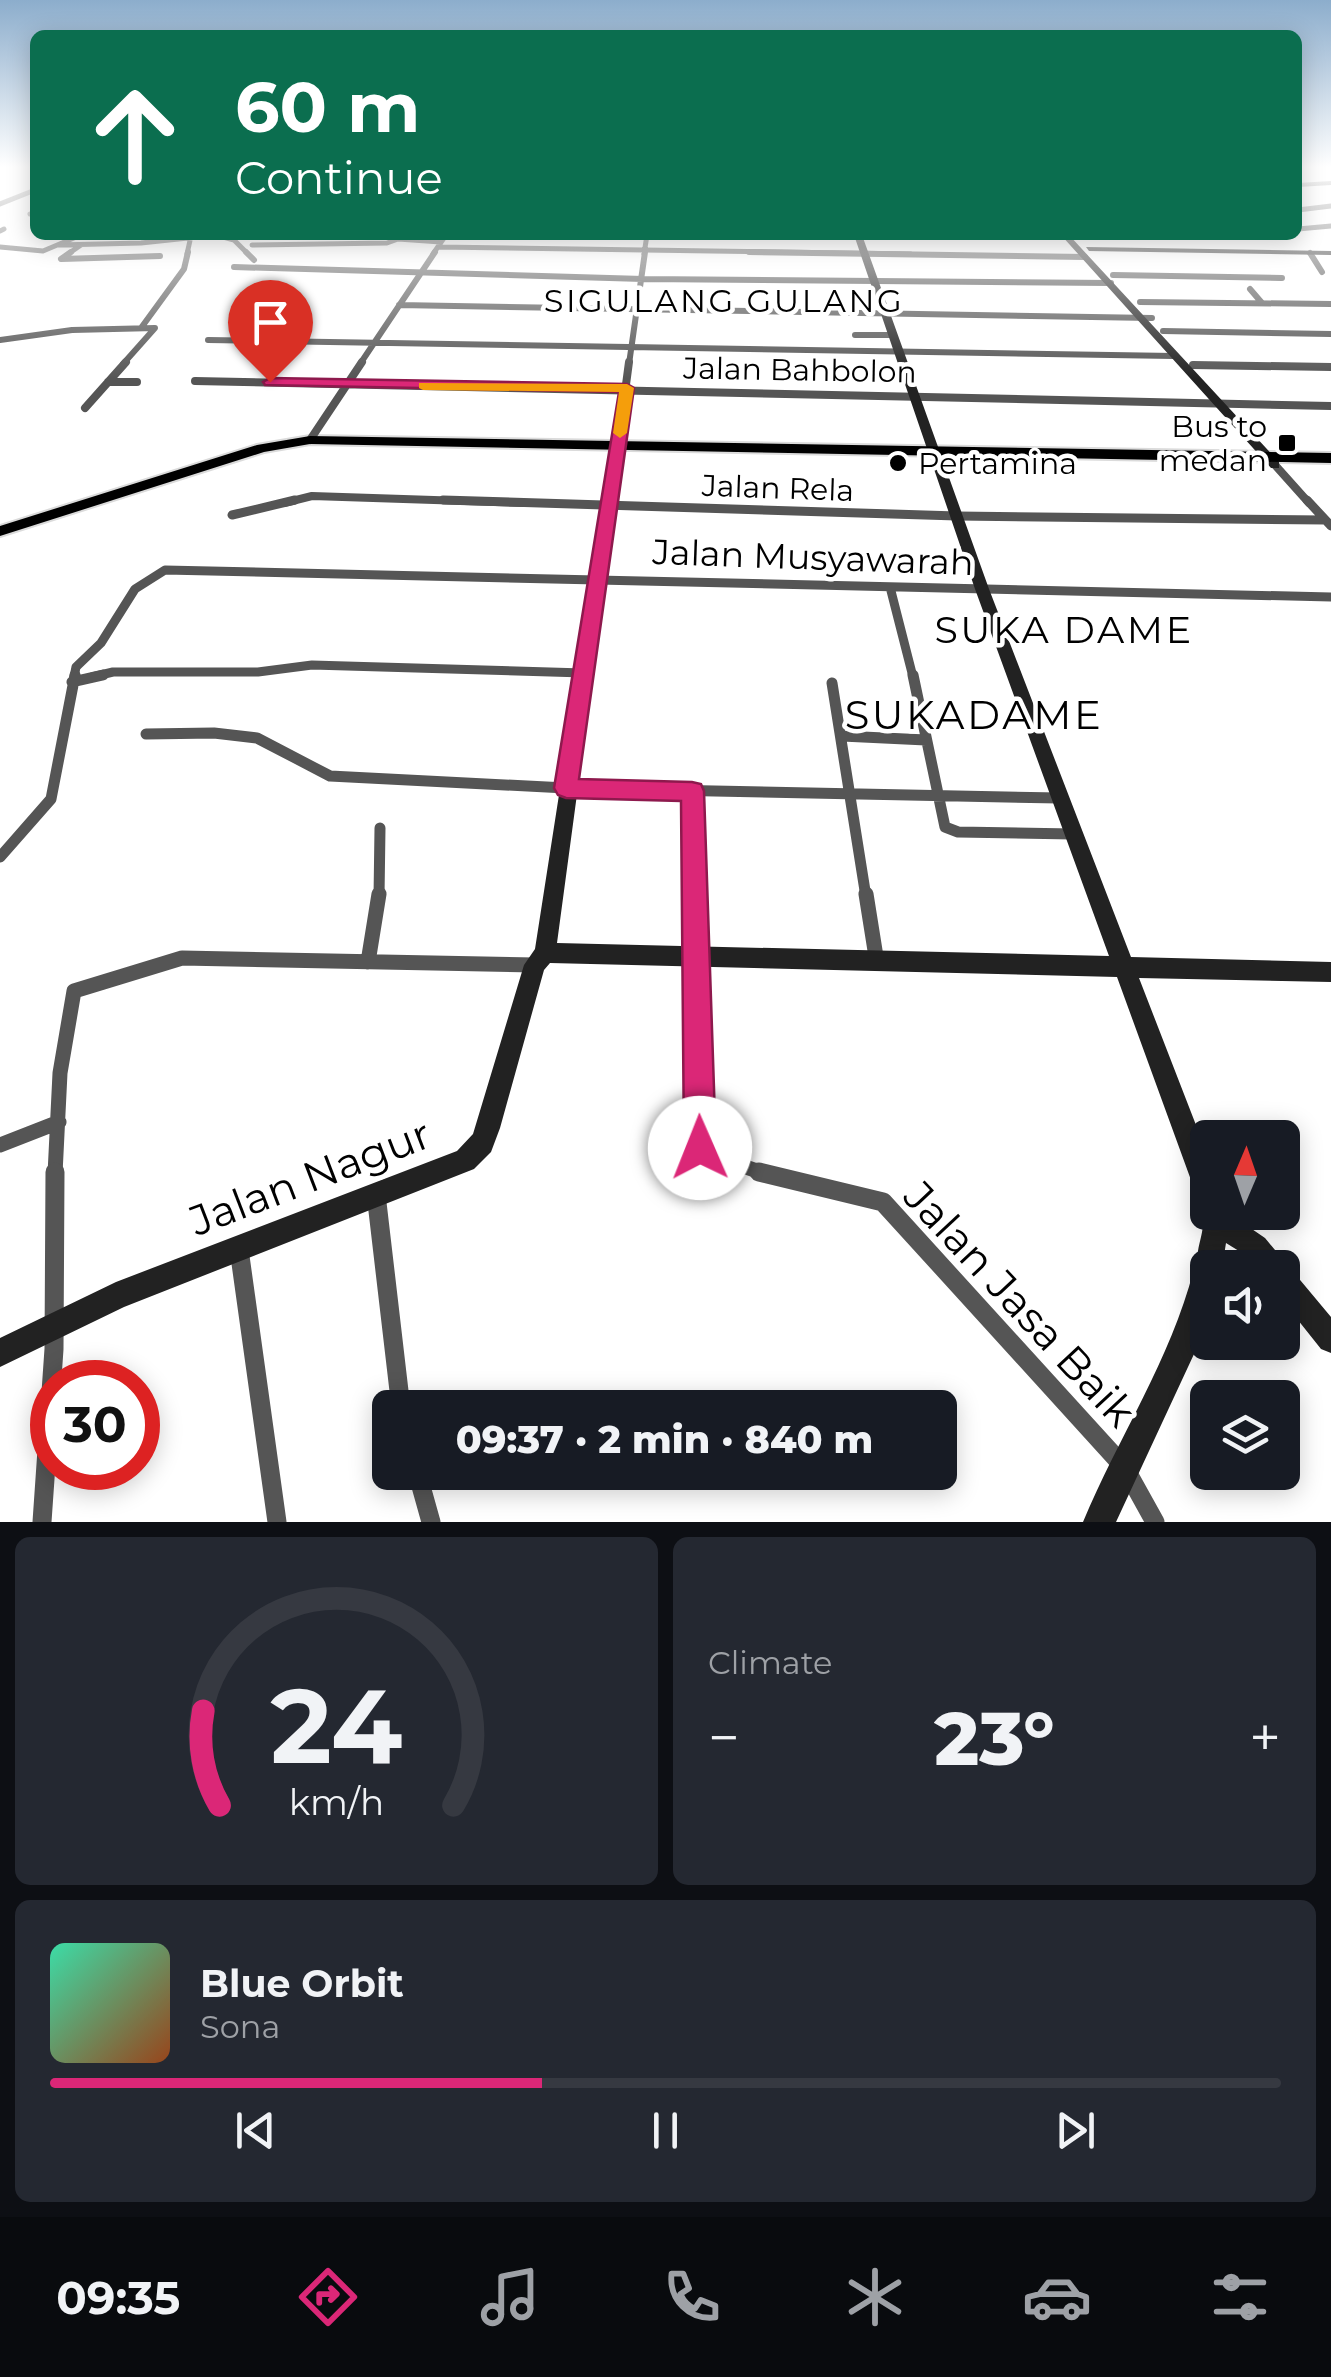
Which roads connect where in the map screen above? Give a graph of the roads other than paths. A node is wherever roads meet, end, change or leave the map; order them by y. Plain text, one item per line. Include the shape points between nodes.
1 (70, 240) edge
2 (168, 240) edge
3 (190, 240) edge
4 (234, 240) edge
5 (273, 240) edge
6 (388, 240) edge
7 (647, 240) edge
8 (860, 240) edge
9 (1071, 240) edge
10 (1078, 240) edge
11 (442, 241) edge
12 (156, 242) joint
13 (141, 243) junction
14 (58, 245) junction
15 (80, 245) junction
16 (252, 245) dead end
17 (0, 247) edge
18 (131, 252) dead end
19 (646, 252) junction
20 (1087, 253) junction
21 (1314, 253) junction
22 (864, 254) junction
23 (1331, 254) edge
24 (160, 256) dead end
25 (254, 260) dead end
26 (360, 262) dead end
27 (234, 268) dead end
28 (350, 272) junction
29 (1322, 272) dead end
30 (418, 275) junction
31 (1282, 278) dead end
32 (643, 279) junction
33 (1112, 279) junction
34 (872, 282) junction
35 (1250, 289) dead end
36 (1140, 302) junction
37 (1262, 303) junction
38 (1331, 304) edge
39 (400, 306) junction
40 (638, 311) junction
41 (884, 314) junction
42 (1147, 319) junction
43 (141, 328) junction
44 (1331, 334) edge
45 (854, 335) dead end
46 (892, 336) junction
47 (1166, 339) junction
48 (0, 340) edge
49 (208, 340) dead end
50 (376, 342) junction
51 (634, 346) junction
52 (898, 352) junction
53 (1174, 356) junction
54 (1193, 365) junction
55 (1331, 367) edge
56 (195, 381) dead end
57 (108, 382) junction
58 (138, 382) dead end
59 (348, 384) junction
60 (627, 388) junction
61 (913, 395) junction
62 (1220, 402) junction
63 (1331, 406) edge
64 (85, 408) dead end
65 (312, 437) junction
66 (619, 440) junction
67 (934, 448) junction
68 (1331, 456) edge
69 (1269, 457) junction
70 (611, 506) junction
71 (232, 514) dead end
72 (957, 516) junction
73 (0, 522) edge
74 (1328, 523) edge
75 (0, 531) edge
76 (600, 578) junction
77 (890, 587) junction
78 (982, 589) junction
79 (1331, 597) edge
80 (584, 673) junction
81 (72, 682) junction
82 (832, 683) dead end
83 (146, 734) dead end
84 (842, 736) junction
85 (926, 740) junction
86 (566, 788) junction
87 (692, 791) junction
88 (852, 796) junction
89 (938, 796) junction
90 (1059, 798) junction
91 (380, 828) dead end
92 (1072, 834) junction
93 (0, 857) edge
94 (698, 957) junction
95 (540, 959) junction
96 (368, 962) junction
97 (877, 963) junction
98 (1122, 964) junction
99 (1331, 972) edge
100 (58, 1122) junction
101 (1190, 1143) edge
102 (0, 1145) edge
103 (376, 1194) junction
104 (1233, 1230) edge
105 (239, 1248) junction
106 (1259, 1250) edge
107 (1300, 1300) edge
108 (55, 1327) junction
109 (1190, 1329) edge
110 (1331, 1339) edge
111 (0, 1353) edge
112 (399, 1390) edge
113 (1125, 1468) junction
114 (422, 1490) edge
115 (42, 1522) edge
116 (277, 1522) edge
117 (431, 1522) edge
118 (1099, 1522) edge
119 (1154, 1522) edge

1 - 14 street
2 - 12 street
3 - 43 street via 184,269
4 - 25 street
5 - 16 street
6 - 11 street
7 - 19 street
8 - 22 street
9 - 20 street
10 - 20 street
11 - 19 street
11 - 30 street
12 - 13 street
13 - 15 street
13 - 18 street
14 - 15 street
14 - 17 street via 38,252
15 - 24 street via 61,259
19 - 22 street
19 - 32 street
20 - 21 street
20 - 22 street
20 - 33 street
21 - 23 street
21 - 29 street
22 - 34 street
26 - 28 street
27 - 28 street
28 - 30 street
30 - 32 street
30 - 39 street
31 - 33 street
32 - 34 street
32 - 40 street
33 - 34 street
33 - 36 street
33 - 42 street
34 - 41 street
35 - 37 street
36 - 37 street
36 - 42 street
37 - 38 street
39 - 40 street
39 - 50 street
40 - 41 street
40 - 51 street
41 - 42 street
41 - 46 street
42 - 47 street
43 - 48 street
43 - 57 street via 156,328
44 - 47 street
45 - 46 street
46 - 52 street
47 - 53 street
47 - 54 street
49 - 50 street
50 - 51 street
50 - 59 street
51 - 52 street
51 - 60 street
52 - 53 street
52 - 61 street
53 - 62 street
54 - 55 street
54 - 62 street
56 - 59 street, Jalan Bahbolon
57 - 58 street
57 - 64 street
59 - 60 street, Jalan Bahbolon
59 - 65 street
60 - 61 street, Jalan Bahbolon
60 - 66 street
61 - 62 street, Jalan Bahbolon
61 - 67 street
62 - 63 street, Jalan Bahbolon
62 - 69 street
65 - 66 highway
65 - 73 highway via 259,444
65 - 75 highway
66 - 67 highway
66 - 70 street, Jalan Nagur
67 - 69 highway
67 - 72 street
68 - 69 highway
69 - 74 street
70 - 71 street, Jalan Rela via 312,496
70 - 72 street, Jalan Rela
70 - 76 street, Jalan Nagur
72 - 74 street, Jalan Rela
72 - 78 street
76 - 77 street, Jalan Musyawarah
76 - 80 street, Jalan Nagur
76 - 81 street, Jalan Musyawarah via 157,572 135,590 101,643 78,664
77 - 78 street, Jalan Musyawarah
77 - 85 street
78 - 79 street, Jalan Musyawarah
78 - 90 street
80 - 81 street via 312,665 263,672 112,672
80 - 86 street, Jalan Nagur
81 - 93 street via 52,796
82 - 84 street
83 - 86 street via 257,738 328,776
84 - 85 street
84 - 88 street
85 - 89 street
86 - 87 street
86 - 95 street, Jalan Nagur
87 - 88 street
87 - 94 street
88 - 89 street
88 - 97 street
89 - 90 street
89 - 92 street via 941,820 958,832
90 - 92 street
91 - 96 street
92 - 98 street
94 - 95 street
94 - 97 street
94 - 113 street, Jalan Jasa Baik via 702,1152 883,1202
95 - 96 street
95 - 103 street, Jalan Nagur via 482,1143 465,1160
96 - 100 street via 182,958 79,987 64,1044
97 - 98 street
98 - 99 street
98 - 101 street
100 - 102 street
100 - 108 street
103 - 105 street, Jalan Nagur
103 - 112 street
104 - 106 street
105 - 108 street, Jalan Nagur
105 - 116 street
107 - 110 street
108 - 111 street, Jalan Nagur
108 - 115 street
109 - 113 street
113 - 118 street
113 - 119 street
114 - 117 street

